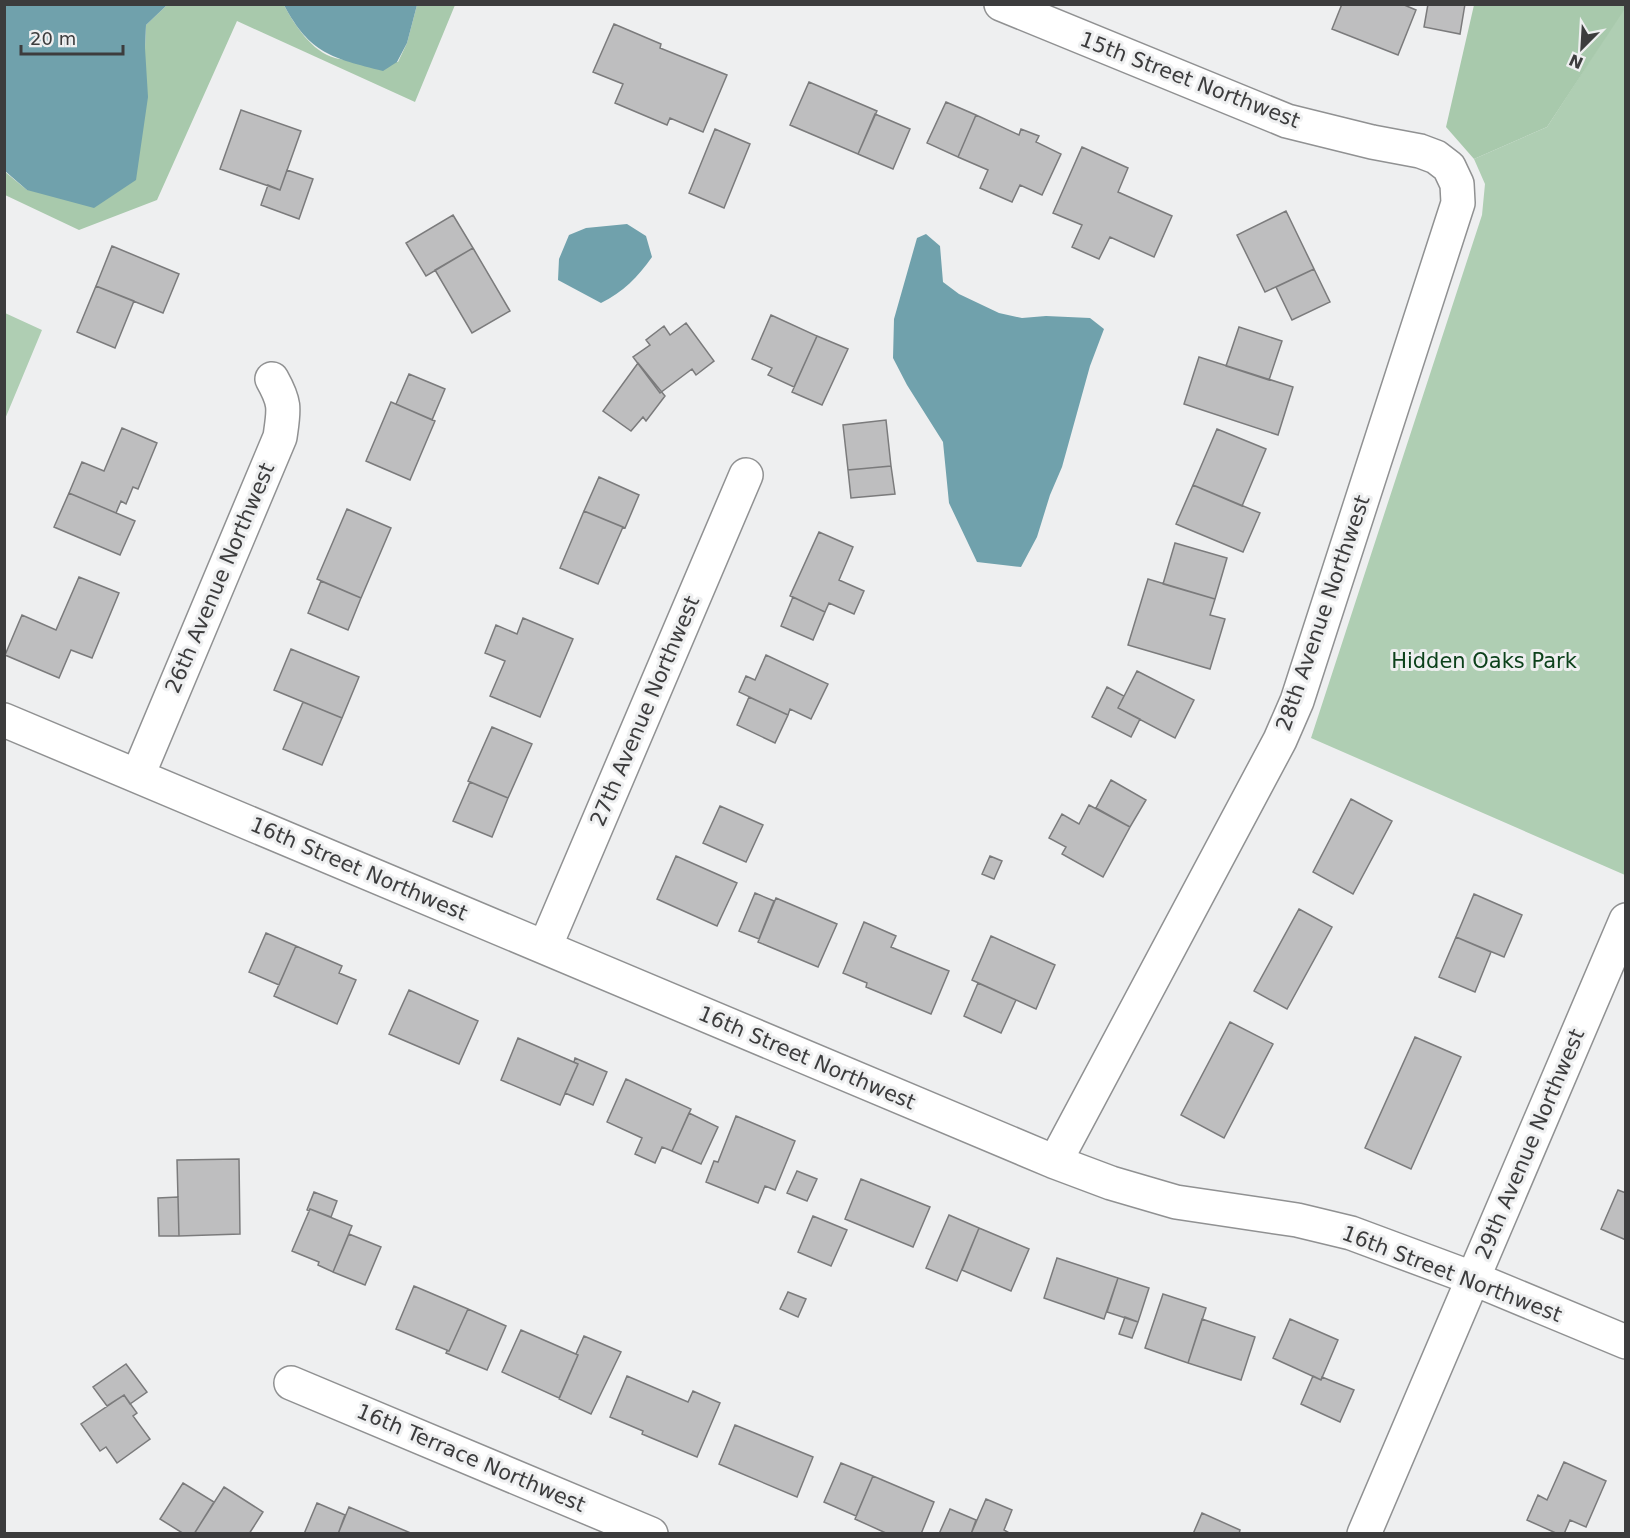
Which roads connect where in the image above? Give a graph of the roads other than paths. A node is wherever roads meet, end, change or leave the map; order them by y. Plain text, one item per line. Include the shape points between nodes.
1 (1001, 4) edge
2 (1449, 167) joint
3 (272, 379) dead end
4 (746, 475) dead end
5 (4, 720) edge
6 (138, 775) junction
7 (1626, 920) edge
8 (544, 947) junction
9 (1055, 1162) junction
10 (1472, 1278) junction
11 (1626, 1342) edge
12 (291, 1383) dead end
13 (651, 1533) edge
14 (1364, 1533) edge

1 - 2 street, 15th Street Northwest via 1287,121 1420,151
2 - 9 street, 28th Avenue Northwest via 1457,184 1458,202 1297,701 1280,740
3 - 6 street, 26th Avenue Northwest via 282,398 280,437
4 - 8 street, 27th Avenue Northwest
5 - 6 street, 16th Street Northwest
6 - 8 street, 16th Street Northwest
7 - 10 street, 29th Avenue Northwest
8 - 9 street, 16th Street Northwest
9 - 10 street, 16th Street Northwest via 1111,1184 1176,1202 1275,1216 1351,1233
10 - 11 street, 16th Street Northwest
10 - 14 street, 29th Avenue Northwest
12 - 13 street, 16th Terrace Northwest

